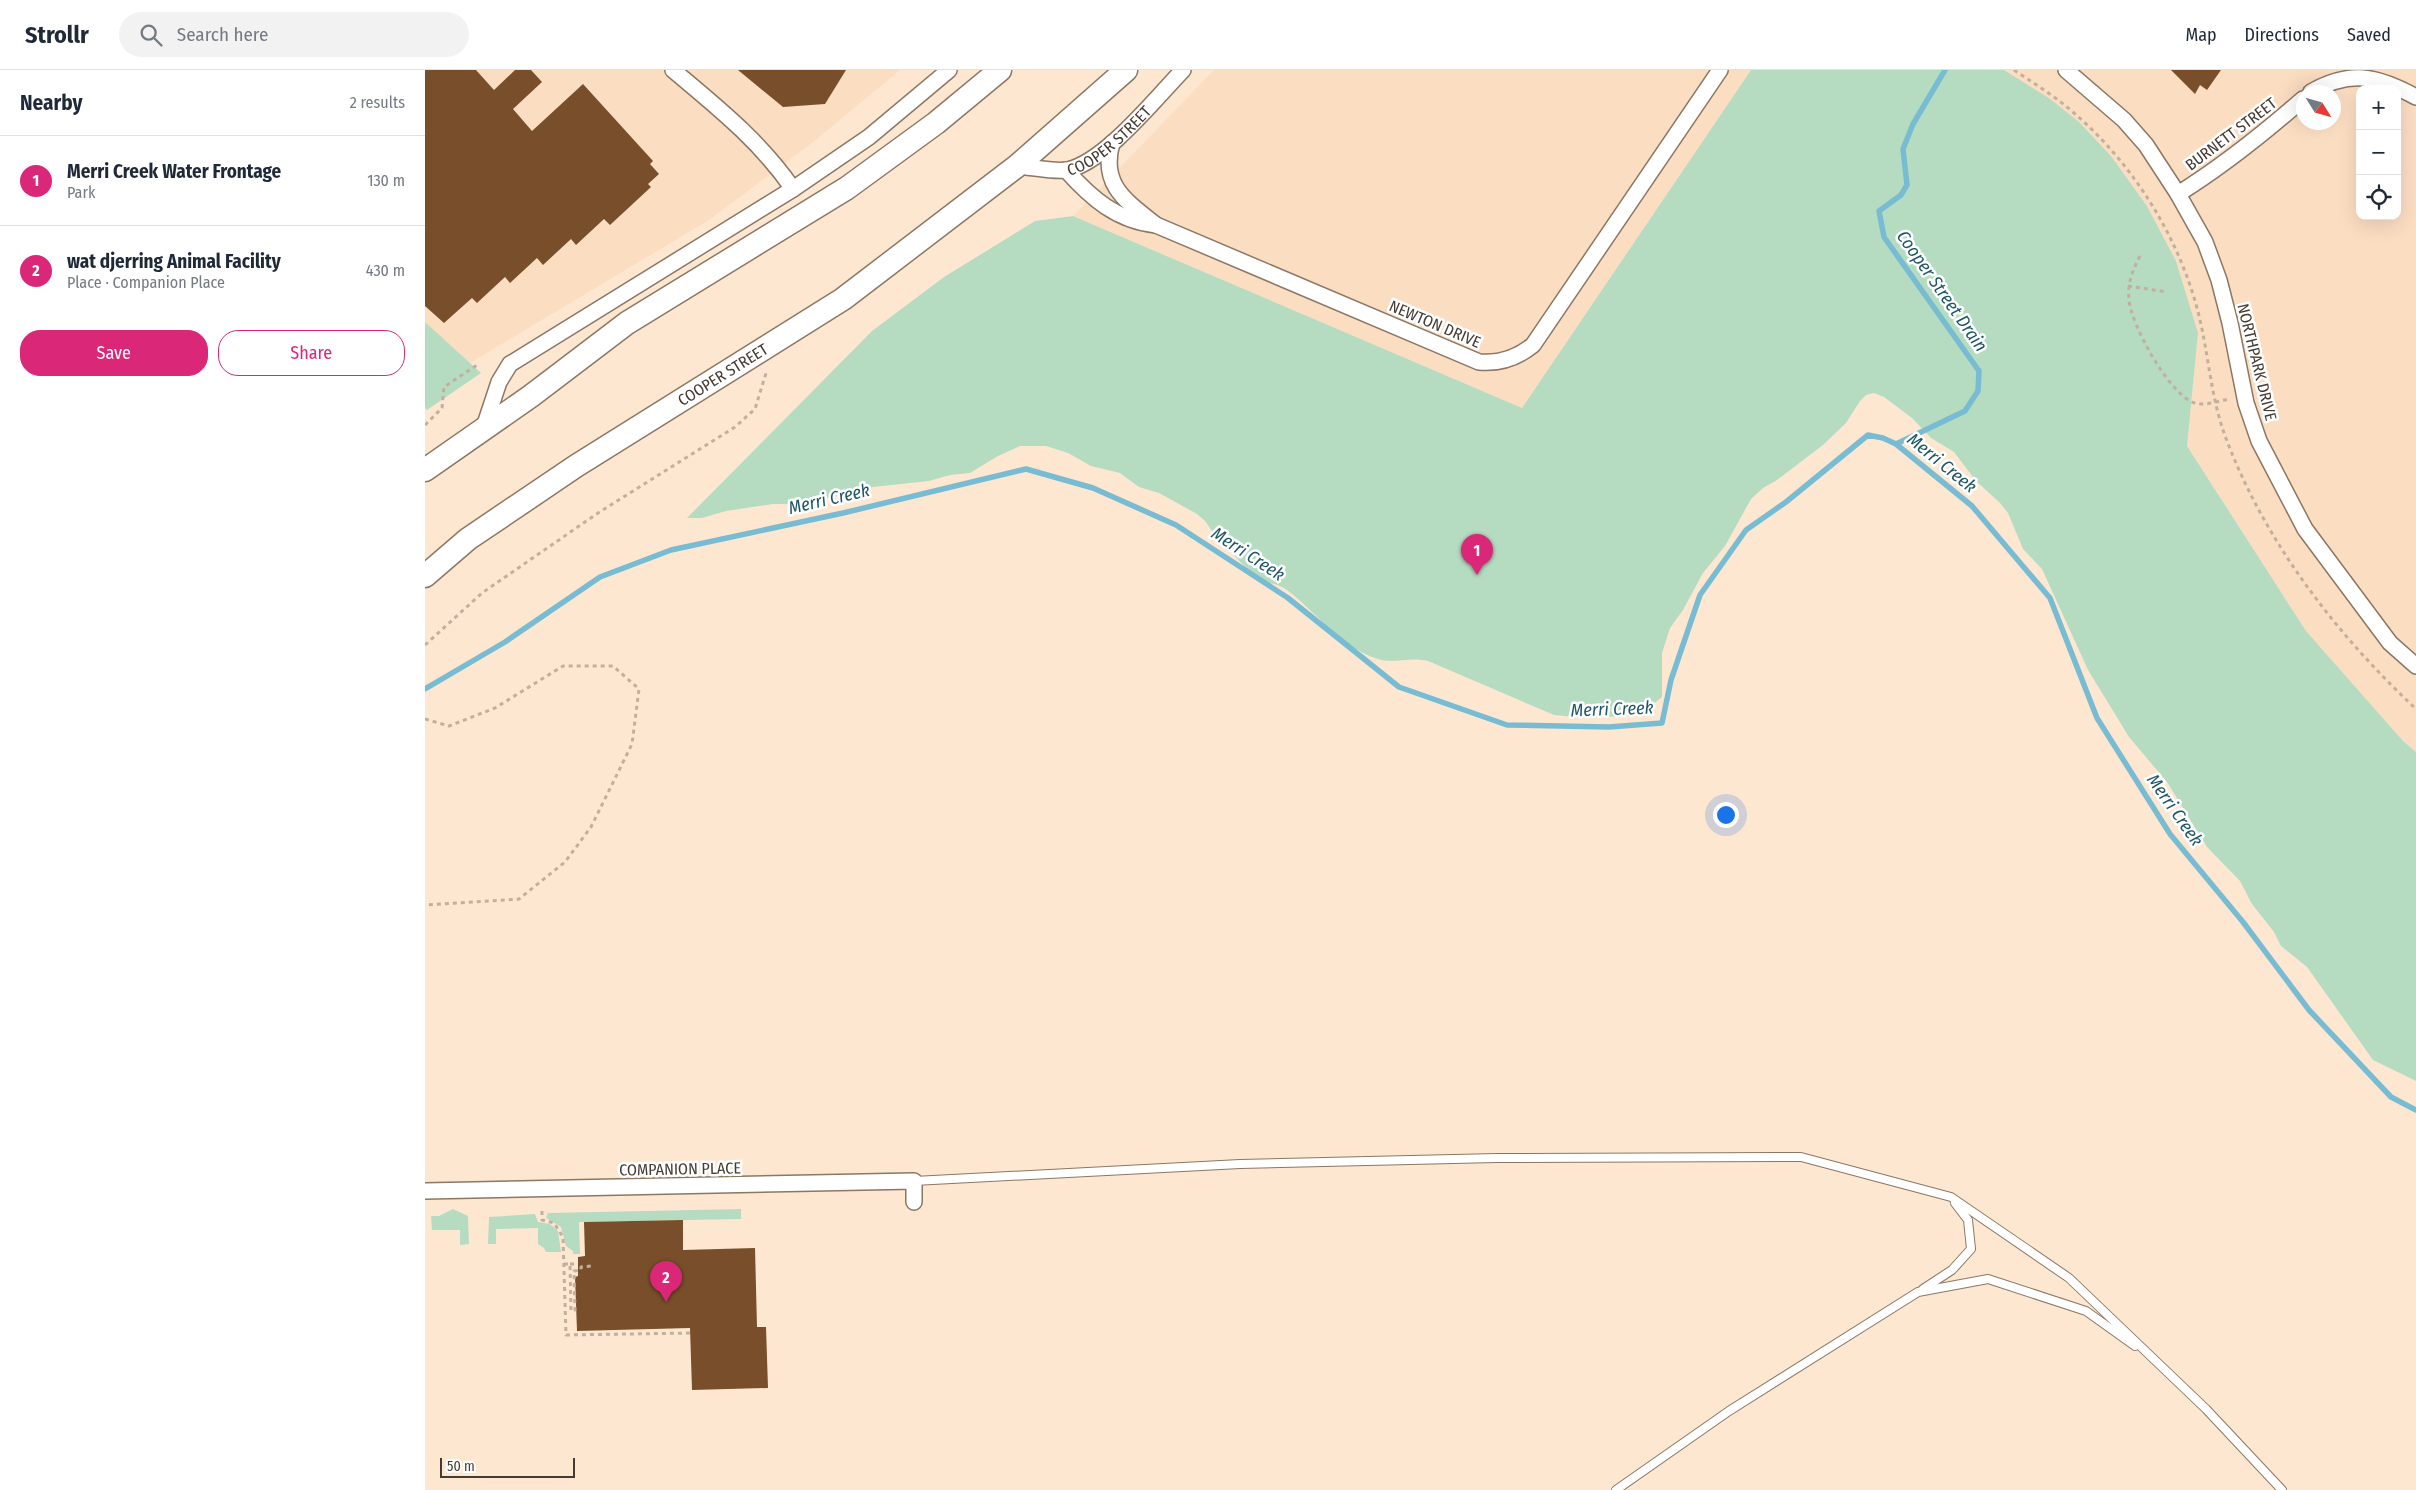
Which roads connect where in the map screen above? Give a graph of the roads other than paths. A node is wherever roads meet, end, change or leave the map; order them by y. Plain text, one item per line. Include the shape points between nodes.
1 (673, 70) edge
2 (949, 70) edge
3 (1000, 70) edge
4 (1126, 70) edge
5 (1183, 70) edge
6 (1720, 70) edge
7 (2065, 70) edge
8 (2320, 85) edge
9 (2416, 96) edge
10 (2296, 105) edge
11 (1112, 143) junction
12 (1017, 166) junction
13 (1066, 170) junction
14 (793, 189) junction
15 (2178, 194) junction
16 (1155, 224) junction
17 (485, 427) junction
18 (425, 470) edge
19 (425, 576) edge
20 (2416, 666) edge
21 (914, 1180) junction
22 (425, 1191) edge
23 (1951, 1197) junction
24 (914, 1202) dead end
25 (1918, 1292) junction
26 (2157, 1362) junction
27 (1616, 1490) edge
28 (2282, 1490) edge

1 - 14 street via 743,129
2 - 14 street via 869,137
3 - 17 main road via 936,123 847,188 627,323
4 - 12 main road, COOPER STREET
5 - 11 street, COOPER STREET
6 - 16 street, NEWTON DRIVE via 1547,327 1533,345 1516,357 1479,362
7 - 15 street, NORTHPARK DRIVE via 2130,127 2146,145
8 - 9 street via 2327,79 2351,72 2379,76
10 - 15 street, BURNETT STREET via 2259,138
11 - 13 street, COOPER STREET via 1096,156
11 - 16 street, NEWTON DRIVE via 1108,162 1111,180 1123,197
12 - 13 street, COOPER STREET
12 - 19 main road, COOPER STREET via 843,299 576,466 469,539
13 - 16 street, NEWTON DRIVE via 1103,206 1128,220
14 - 17 street via 510,364 499,382
15 - 20 street, NORTHPARK DRIVE via 2205,242 2219,280 2243,392 2259,440 2305,529 2390,643
17 - 18 main road
21 - 22 street, COMPANION PLACE
21 - 23 lane via 1240,1164 1497,1158 1801,1157
21 - 24 street
23 - 25 lane via 1968,1220 1971,1249 1952,1270
23 - 26 lane via 2069,1278
25 - 26 lane via 1988,1279 2085,1311
25 - 27 lane via 1729,1411
26 - 28 lane

